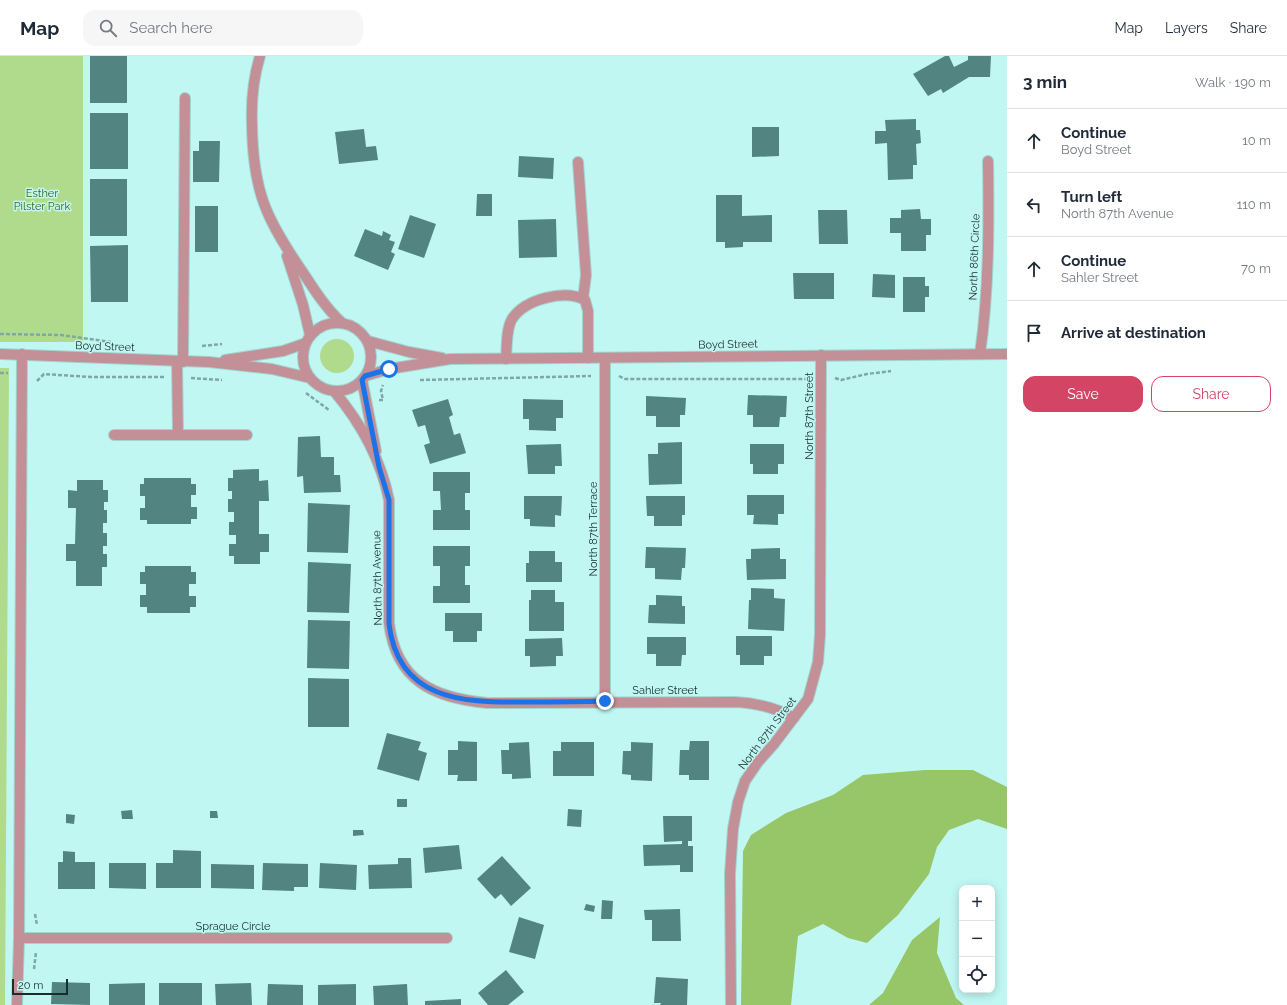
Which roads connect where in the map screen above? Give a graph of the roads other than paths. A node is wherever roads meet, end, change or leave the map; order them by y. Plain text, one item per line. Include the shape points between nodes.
1 (260, 56) edge
2 (185, 98) dead end
3 (988, 161) dead end
4 (578, 162) dead end
5 (281, 241) junction
6 (583, 299) junction
7 (341, 322) junction
8 (308, 339) junction
9 (368, 341) junction
10 (0, 354) edge
11 (22, 354) junction
12 (980, 354) junction
13 (1007, 354) edge
14 (821, 355) junction
15 (588, 358) junction
16 (604, 358) junction
17 (450, 359) junction
18 (506, 359) junction
19 (180, 362) junction
20 (209, 362) junction
21 (310, 378) junction
22 (364, 378) junction
23 (334, 391) junction
24 (114, 435) dead end
25 (178, 435) junction
26 (247, 435) dead end
27 (379, 467) junction
28 (417, 681) joint
29 (605, 701) junction
30 (794, 718) junction
31 (19, 938) junction
32 (447, 938) dead end
33 (17, 1005) edge
34 (731, 1005) edge

1 - 5 street via 251,101 255,176 263,203
2 - 19 street
3 - 12 street, North 86th Circle via 988,219
4 - 6 street via 586,275
5 - 7 street via 321,300
5 - 8 street via 303,306
6 - 15 street via 588,311
6 - 18 street via 576,295 539,298 524,306 512,319
7 - 8 street, Boyd Street via 319,327
7 - 9 street via 352,325
8 - 20 street, Boyd Street via 264,354
8 - 21 street via 302,356 304,368
9 - 17 street, Boyd Street
9 - 22 street via 371,363
10 - 11 street, Boyd Street
11 - 19 street, Boyd Street
11 - 31 street
12 - 13 street, Boyd Street
12 - 14 street, Boyd Street
14 - 16 street, Boyd Street
14 - 30 street, North 87th Street via 820,635 814,682 808,699
15 - 16 street, Boyd Street
15 - 18 street, Boyd Street
16 - 29 street, North 87th Terrace
17 - 18 street, Boyd Street
17 - 22 street, Boyd Street via 389,369
19 - 20 street, Boyd Street
19 - 25 street via 177,378
20 - 21 street, Boyd Street
21 - 23 street, Boyd Street via 318,385
22 - 23 street, Boyd Street via 351,388
22 - 27 street, North 87th Avenue
23 - 27 street, North 87th Avenue via 363,433
24 - 25 street
25 - 26 street
27 - 28 street, North 87th Avenue via 389,500 391,640 405,669
28 - 29 street, Sahler Street via 431,690 465,701
29 - 30 street, Sahler Street via 757,703
30 - 34 street, North 87th Street via 745,781 738,802 730,874
31 - 32 street, Sprague Circle
31 - 33 street

